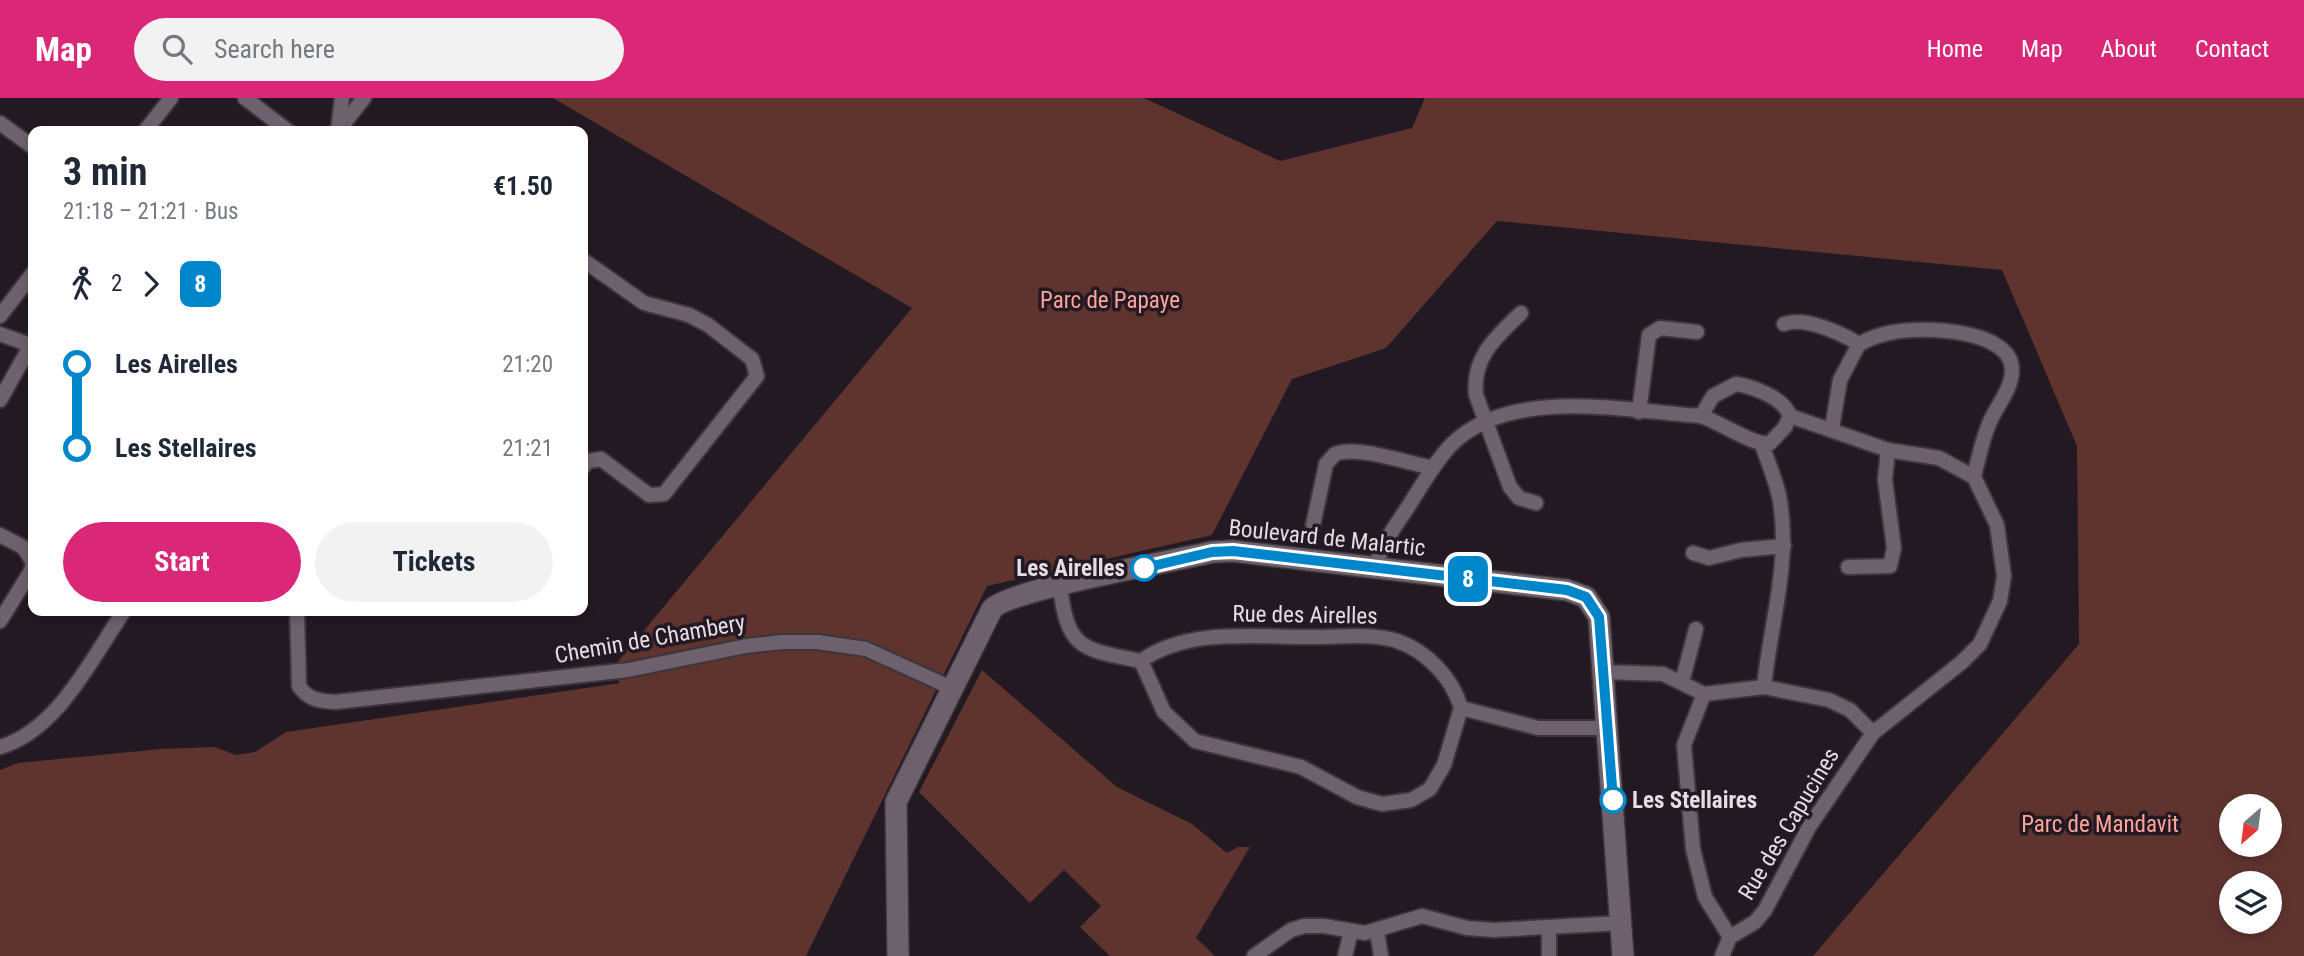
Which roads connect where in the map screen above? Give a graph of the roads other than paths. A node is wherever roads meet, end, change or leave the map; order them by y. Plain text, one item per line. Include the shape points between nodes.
1 (171, 98) edge
2 (245, 98) edge
3 (342, 98) edge
4 (364, 98) edge
5 (0, 123) edge
6 (149, 126) edge
7 (281, 126) edge
8 (339, 126) edge
9 (342, 126) edge
10 (28, 143) edge
11 (588, 264) edge
12 (28, 280) edge
13 (1521, 313) dead end
14 (0, 316) edge
15 (1784, 324) dead end
16 (1697, 332) dead end
17 (0, 334) edge
18 (28, 344) edge
19 (1859, 344) junction
20 (28, 352) edge
21 (0, 400) edge
22 (1639, 412) junction
23 (1701, 416) junction
24 (1790, 416) junction
25 (1486, 422) junction
26 (1832, 428) junction
27 (1762, 445) junction
28 (1888, 450) junction
29 (588, 461) edge
30 (1433, 467) junction
31 (1974, 477) junction
32 (1536, 503) dead end
33 (1313, 525) dead end
34 (0, 535) edge
35 (1784, 546) junction
36 (1693, 553) dead end
37 (28, 554) edge
38 (1848, 567) dead end
39 (1376, 569) junction
40 (28, 576) edge
41 (1060, 586) junction
42 (120, 616) edge
43 (297, 616) edge
44 (0, 621) edge
45 (1696, 629) dead end
46 (1141, 661) junction
47 (1604, 672) junction
48 (1682, 682) junction
49 (1765, 687) junction
50 (954, 689) junction
51 (1703, 694) junction
52 (1461, 708) junction
53 (1607, 728) junction
54 (1873, 733) junction
55 (0, 747) edge
56 (1622, 923) junction
57 (1549, 928) junction
58 (1351, 931) junction
59 (1377, 932) junction
60 (1730, 937) junction
61 (898, 956) edge
62 (1254, 956) edge
63 (1345, 956) edge
64 (1381, 956) edge
65 (1549, 956) edge
66 (1623, 956) edge
67 (1722, 956) edge

1 - 6 street
2 - 7 street
3 - 8 street
4 - 9 street
5 - 10 street
11 - 29 street via 644,303 708,325 752,359 757,376 664,494 649,495 601,459
12 - 14 street
13 - 25 street via 1487,345 1475,382
15 - 19 street via 1793,320
16 - 22 street via 1660,328 1649,335
17 - 18 street
19 - 26 street via 1840,380
19 - 31 street via 1895,331 1957,332 1991,342 2008,356 2012,366 2008,388 1990,422
20 - 21 street
22 - 23 street
22 - 25 street via 1516,409
23 - 24 street via 1713,396 1736,384 1784,405
23 - 27 street
24 - 26 street
24 - 27 street via 1770,443
25 - 30 street via 1452,444
25 - 32 street via 1510,486 1519,498
26 - 28 street
27 - 35 street via 1781,505
28 - 31 street via 1939,458
28 - 38 street via 1885,480 1894,548 1890,566
30 - 33 street via 1384,459 1359,449 1335,454 1326,464
30 - 39 street
31 - 54 street, Rue des Capucines via 1997,525 2004,557 2000,601 1992,624 1962,662
34 - 37 street
35 - 36 street via 1709,558
35 - 49 street
39 - 41 street, Boulevard de Malartic via 1212,552
39 - 47 street, Boulevard de Malartic via 1567,590 1586,597 1599,617
40 - 44 street
41 - 46 street via 1066,619 1078,641 1093,652
41 - 50 street, Boulevard de Malartic via 999,602
42 - 55 street via 47,721 19,741
43 - 50 street, Chemin de Chambery via 298,676 305,694 318,701 628,670 746,646 799,641 866,649
45 - 48 street
46 - 52 street, Rue des Airelles via 1212,637 1388,639 1425,656 1457,694
46 - 52 street via 1164,712 1195,741 1301,767 1357,797 1382,804 1411,800 1430,789 1444,765
47 - 48 street via 1649,671
47 - 53 street, Boulevard de Malartic
48 - 51 street
49 - 51 street
49 - 54 street via 1841,704
50 - 61 street, Boulevard de Malartic via 896,802
51 - 60 street via 1685,744 1693,849 1705,897
52 - 53 street via 1538,728
53 - 56 street, Boulevard de Malartic
54 - 60 street, Rue des Capucines via 1804,834 1765,910
56 - 57 street
56 - 66 street, Boulevard de Malartic
57 - 59 street via 1467,928 1422,916
57 - 65 street
58 - 59 street
58 - 62 street via 1304,926
58 - 63 street
59 - 64 street
60 - 67 street

